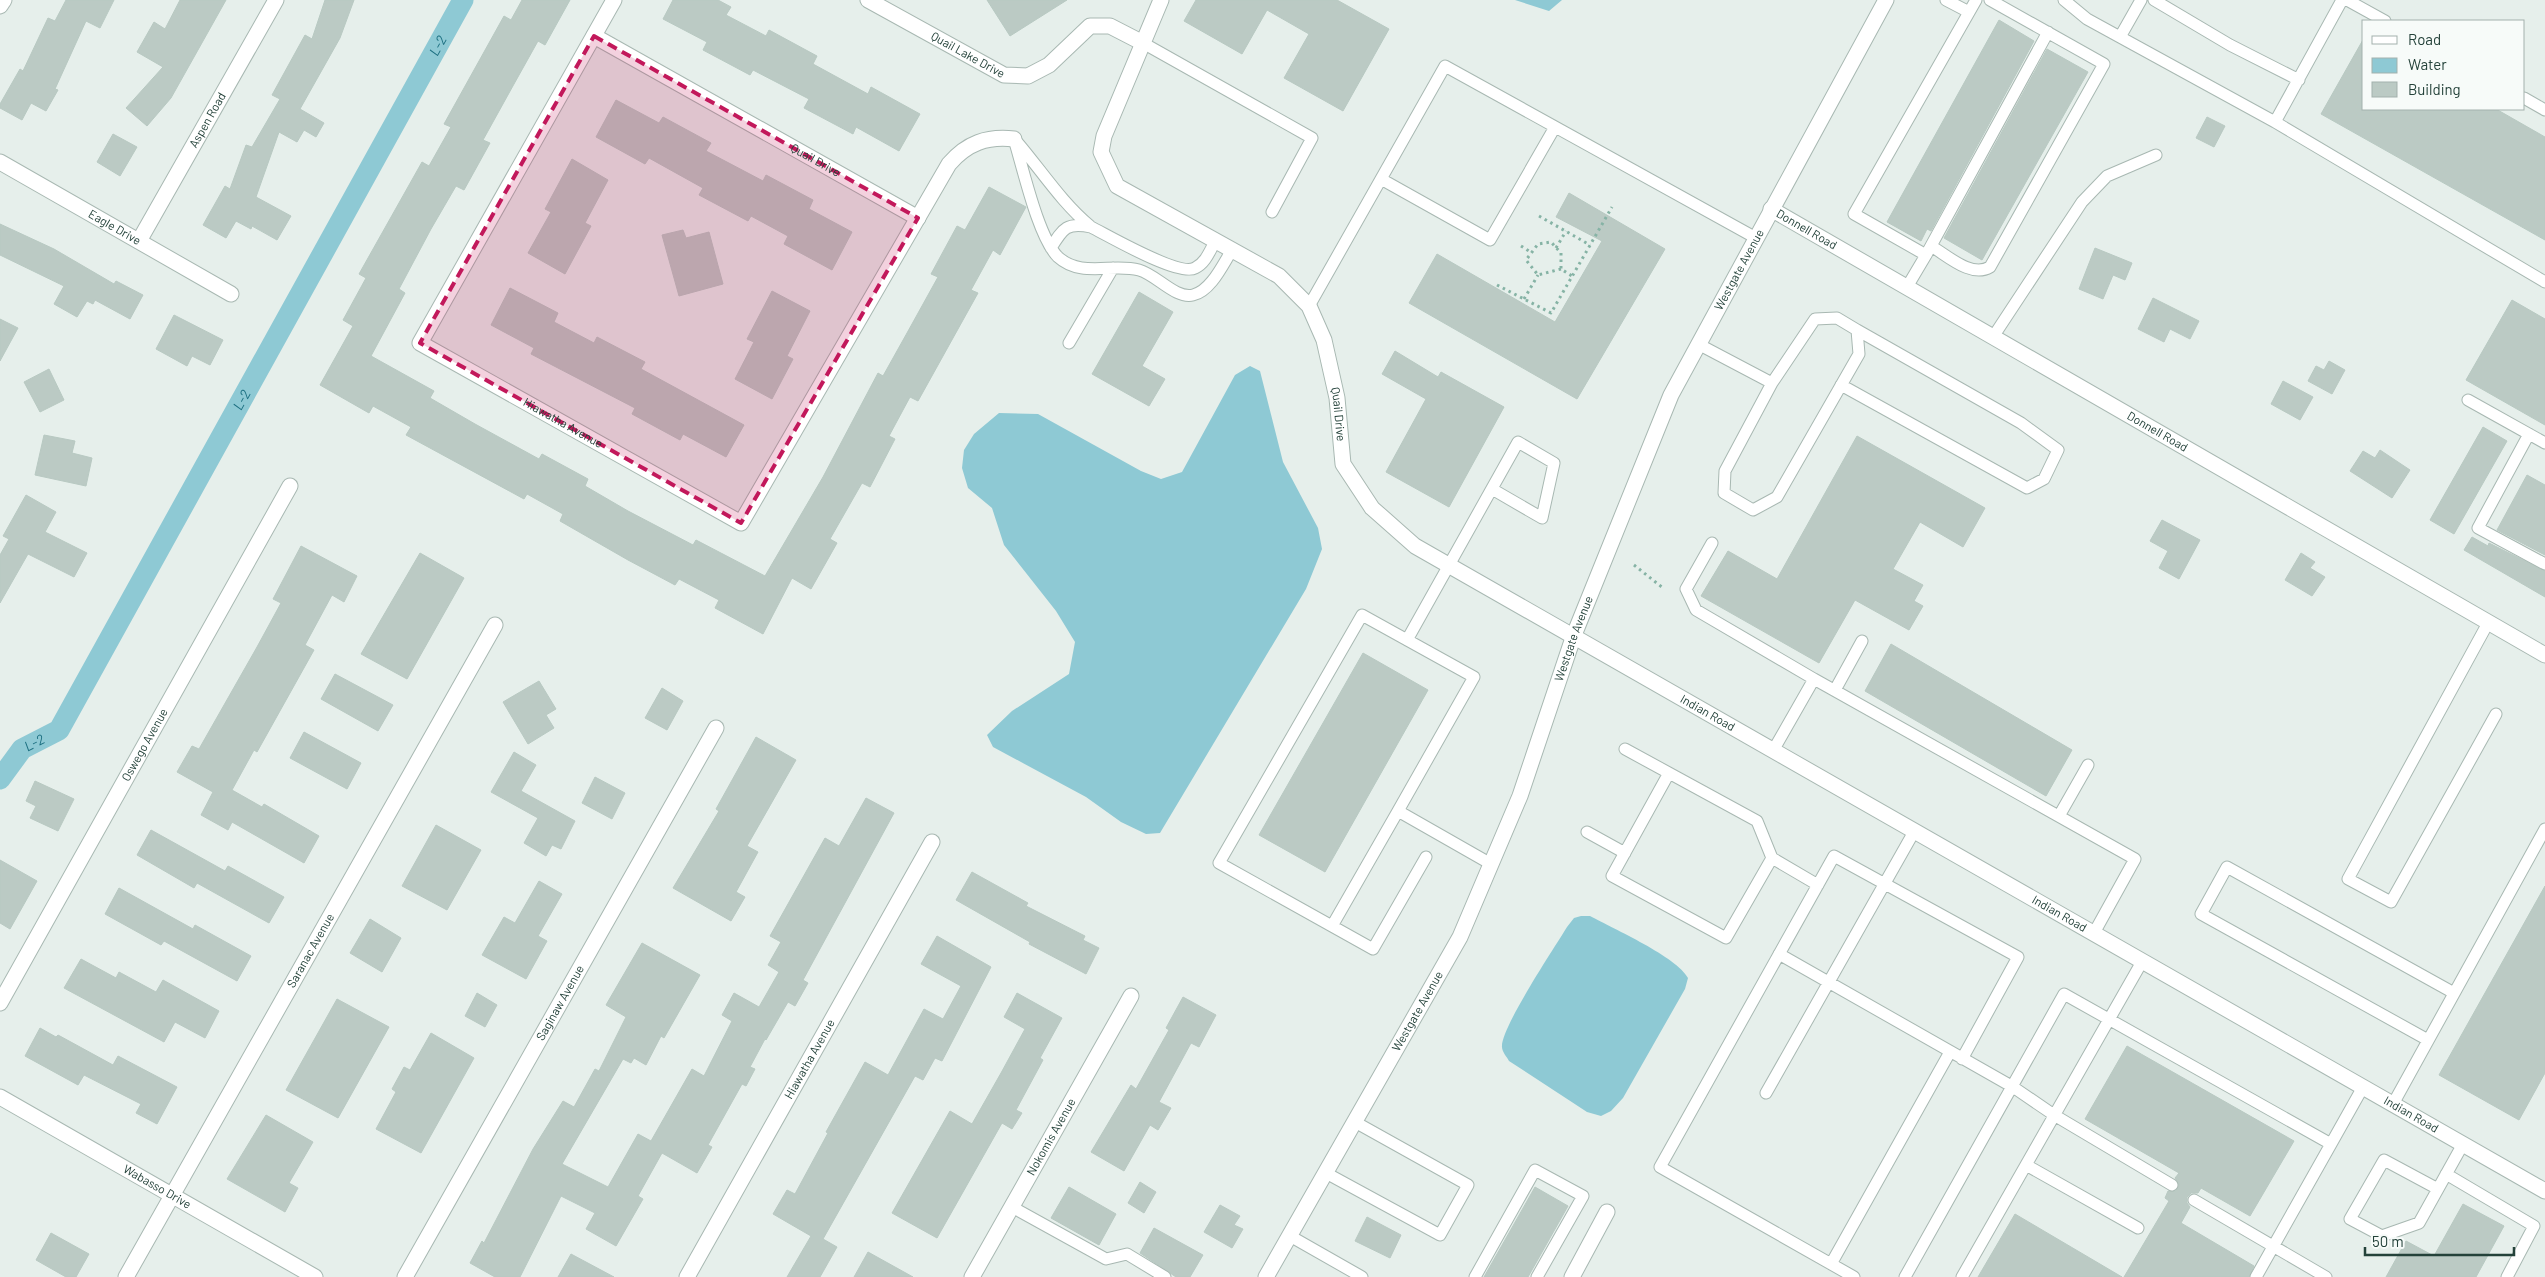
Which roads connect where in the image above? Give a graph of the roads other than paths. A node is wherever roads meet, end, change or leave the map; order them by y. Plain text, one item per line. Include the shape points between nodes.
1 (4, 0) edge
2 (276, 0) edge
3 (614, 0) edge
4 (868, 0) edge
5 (1161, 0) edge
6 (1886, 0) edge
7 (1946, 0) edge
8 (1976, 0) edge
9 (1990, 0) edge
10 (2064, 0) edge
11 (2141, 0) edge
12 (2154, 0) edge
13 (2342, 0) edge
14 (2346, 0) edge
15 (0, 6) edge
16 (1969, 12) junction
17 (2383, 20) edge
18 (2048, 32) junction
19 (594, 36) junction
20 (2120, 37) junction
21 (1143, 43) junction
22 (2299, 80) junction
23 (2525, 99) edge
24 (2545, 110) edge
25 (2275, 122) junction
26 (1555, 126) junction
27 (1014, 139) junction
28 (2156, 155) dead end
29 (0, 162) edge
30 (1381, 179) junction
31 (1771, 209) junction
32 (1272, 212) dead end
33 (918, 218) junction
34 (1092, 227) junction
35 (1756, 238) junction
36 (1216, 240) junction
37 (139, 241) junction
38 (1051, 248) junction
39 (1232, 250) junction
40 (1929, 251) junction
41 (1113, 268) junction
42 (2545, 282) edge
43 (1907, 287) junction
44 (230, 294) dead end
45 (1309, 306) junction
46 (1857, 330) junction
47 (1993, 337) junction
48 (1069, 343) dead end
49 (1698, 344) junction
50 (1772, 384) junction
51 (1841, 386) junction
52 (2468, 400) dead end
53 (2529, 434) junction
54 (2545, 443) edge
55 (290, 486) dead end
56 (1492, 489) junction
57 (1712, 543) dead end
58 (2545, 564) edge
59 (1450, 565) junction
60 (2488, 622) junction
61 (496, 625) dead end
62 (1574, 634) junction
63 (1407, 640) junction
64 (1862, 641) dead end
65 (2545, 655) edge
66 (1814, 679) junction
67 (1834, 690) junction
68 (2496, 714) dead end
69 (716, 728) dead end
70 (1625, 749) dead end
71 (1774, 750) junction
72 (2088, 764) dead end
73 (1669, 773) junction
74 (1398, 811) junction
75 (2059, 816) junction
76 (2545, 829) edge
77 (1915, 830) junction
78 (1587, 832) dead end
79 (932, 842) dead end
80 (1625, 853) junction
81 (1426, 857) dead end
82 (1772, 858) junction
83 (1491, 864) junction
84 (1884, 884) junction
85 (1818, 885) junction
86 (1332, 926) junction
87 (2094, 933) junction
88 (1779, 954) junction
89 (2142, 960) junction
90 (1828, 982) junction
91 (2454, 994) junction
92 (1131, 996) dead end
93 (0, 1003) edge
94 (2109, 1018) junction
95 (2428, 1040) junction
96 (1950, 1052) junction
97 (1962, 1058) junction
98 (2013, 1087) junction
99 (2363, 1087) junction
100 (1766, 1093) dead end
101 (0, 1097) edge
102 (2393, 1104) junction
103 (2054, 1115) junction
104 (1355, 1122) junction
105 (2331, 1144) junction
106 (2463, 1144) junction
107 (2026, 1165) junction
108 (1326, 1173) junction
109 (2446, 1174) junction
110 (2172, 1185) dead end
111 (2438, 1189) junction
112 (2545, 1191) edge
113 (173, 1197) junction
114 (2194, 1200) dead end
115 (1012, 1207) junction
116 (1607, 1212) dead end
117 (2138, 1228) dead end
118 (1290, 1236) junction
119 (2273, 1247) junction
120 (1831, 1264) junction
121 (126, 1277) edge
122 (315, 1277) edge
123 (405, 1277) edge
124 (688, 1277) edge
125 (972, 1277) edge
126 (1165, 1277) edge
127 (1266, 1277) edge
128 (1362, 1277) edge
129 (1475, 1277) edge
130 (1537, 1277) edge
131 (1572, 1277) edge
132 (1854, 1277) edge
133 (1905, 1277) edge
134 (1962, 1277) edge
135 (2256, 1277) edge
136 (2326, 1277) edge
137 (2507, 1277) edge

1 - 15 street
2 - 37 street, Aspen Road
3 - 19 street, Hiawatha Avenue
4 - 21 street, Quail Lake Drive via 1004,75 1028,76 1049,65 1090,26 1110,26
5 - 21 street
6 - 31 street, Westgate Avenue
7 - 16 lane
8 - 16 lane
9 - 18 lane
10 - 20 lane via 2087,19
11 - 20 lane
12 - 22 lane via 2230,45
13 - 22 lane
14 - 17 lane
16 - 40 lane via 1854,214
18 - 40 lane
18 - 40 lane via 2104,64 1990,267 1983,272 1972,270
19 - 33 street, Quail Drive
19 - 33 street, Hiawatha Avenue via 420,342 741,523
20 - 25 lane
21 - 32 lane via 1312,138
21 - 36 street, Quail Drive via 1101,152 1117,186
22 - 25 lane
23 - 24 lane
25 - 42 lane
26 - 30 lane via 1445,66
26 - 30 lane via 1490,240
26 - 35 lane
27 - 33 street via 984,140 958,153
27 - 34 lane via 1072,211
27 - 38 lane
28 - 47 lane via 2107,176 2082,202
29 - 37 street, Eagle Drive
30 - 45 lane
31 - 35 street, Westgate Avenue
31 - 43 street, Donnell Road
34 - 36 lane via 1171,266 1187,270 1194,269 1205,260
34 - 38 lane via 1071,225 1063,230
35 - 49 street, Westgate Avenue
36 - 39 street, Quail Drive
37 - 44 street, Eagle Drive
38 - 41 lane via 1069,265 1082,269
39 - 41 lane via 1202,292 1192,295 1176,292 1144,272
39 - 45 street, Quail Drive via 1279,276
40 - 43 lane
41 - 48 lane
43 - 47 street, Donnell Road
45 - 59 street, Quail Drive via 1324,340 1337,398 1343,464 1372,508 1415,546
46 - 50 lane via 1837,318 1815,319
46 - 51 lane via 1859,354
46 - 51 lane via 2021,423 2058,450 2044,479 2027,488
47 - 60 street, Donnell Road
49 - 50 lane
49 - 62 street, Westgate Avenue via 1671,395
50 - 51 lane via 1725,471 1724,493 1753,510 1777,497
52 - 53 lane
53 - 54 lane
53 - 58 lane via 2478,528
55 - 93 street, Oswego Avenue
56 - 56 lane via 1518,442 1554,463 1542,518
56 - 59 lane
57 - 66 lane via 1686,589 1696,610
59 - 62 street, Quail Drive
59 - 63 lane
60 - 65 street, Donnell Road
60 - 68 lane via 2348,879 2391,902
61 - 113 street, Saranac Avenue
62 - 71 street, Indian Road
62 - 83 street, Westgate Avenue via 1520,796
63 - 74 lane via 1474,677
63 - 86 lane via 1362,615 1219,863
64 - 67 lane
66 - 67 lane
66 - 71 lane
67 - 75 lane
69 - 123 street, Saginaw Avenue
70 - 73 lane
71 - 77 street, Indian Road
72 - 75 lane
73 - 80 lane
73 - 82 lane via 1757,821
74 - 83 lane
74 - 86 lane
75 - 87 lane via 2135,858
76 - 91 lane
77 - 84 lane
77 - 87 street, Indian Road
78 - 80 lane
79 - 124 street, Hiawatha Avenue
80 - 82 lane via 1612,876 1726,938
81 - 86 lane via 1373,949
82 - 85 lane
83 - 104 street, Westgate Avenue via 1460,937
84 - 85 lane via 1834,856
84 - 90 lane
84 - 97 lane via 2018,957
85 - 88 lane
87 - 89 street, Indian Road
88 - 90 lane
88 - 120 lane via 1660,1167
89 - 94 lane
89 - 99 street, Indian Road
90 - 96 lane
90 - 100 lane
91 - 95 lane
91 - 95 lane via 2227,867 2201,914
92 - 115 street, Nokomis Avenue
94 - 98 lane via 2064,994
94 - 103 lane
94 - 105 lane
95 - 102 lane
96 - 97 lane
96 - 120 lane
97 - 98 lane
98 - 103 lane
98 - 133 lane
99 - 102 street, Indian Road
99 - 105 lane
101 - 113 street, Wabasso Drive
102 - 106 street, Indian Road
103 - 107 lane
103 - 110 lane
104 - 108 street, Westgate Avenue
104 - 108 lane via 1468,1185 1440,1236
105 - 119 lane
106 - 109 lane
106 - 112 street, Indian Road
107 - 117 lane
107 - 134 lane
108 - 118 street, Westgate Avenue
109 - 111 lane
109 - 137 lane via 2534,1226
111 - 111 lane via 2419,1223 2382,1236 2350,1218 2384,1160
113 - 121 street, Saranac Avenue
113 - 122 street, Wabasso Drive
114 - 119 lane
115 - 125 street, Nokomis Avenue
115 - 126 lane via 1106,1259 1127,1254
116 - 131 street
118 - 127 street, Westgate Avenue
118 - 128 lane
119 - 135 lane
119 - 136 lane
120 - 132 lane
129 - 130 lane via 1535,1170 1583,1196

